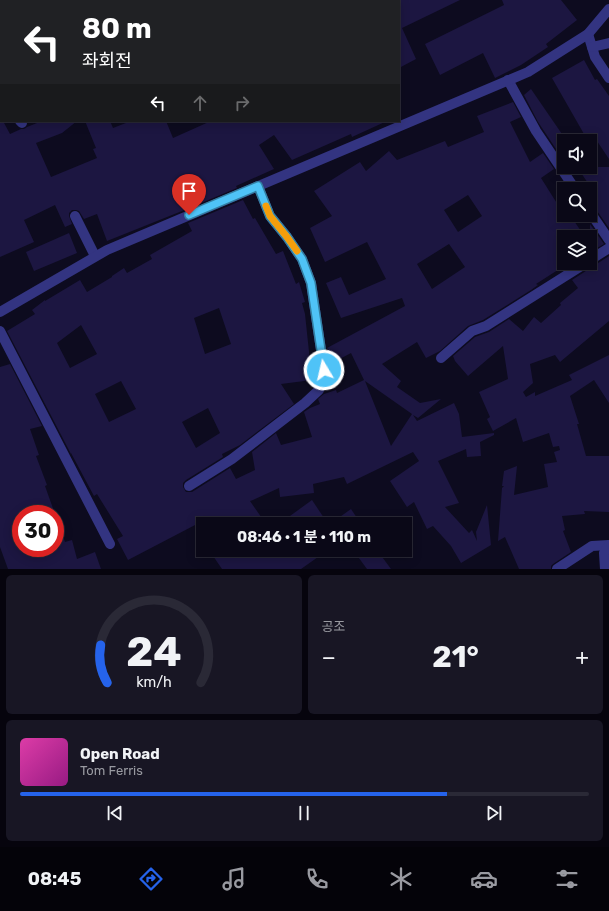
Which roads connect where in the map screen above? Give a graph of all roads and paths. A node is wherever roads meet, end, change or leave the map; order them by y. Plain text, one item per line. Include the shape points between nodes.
1 (606, 0) edge
2 (609, 4) edge
3 (609, 9) edge
4 (588, 34) junction
5 (609, 43) edge
6 (592, 47) junction
7 (609, 78) edge
8 (508, 80) junction
9 (570, 182) edge
10 (258, 186) junction
11 (75, 216) dead end
12 (597, 222) edge
13 (609, 240) edge
14 (609, 248) edge
15 (95, 256) junction
16 (597, 256) edge
17 (575, 270) edge
18 (0, 312) edge
19 (0, 331) edge
20 (441, 358) dead end
21 (189, 486) dead end
22 (110, 544) dead end
23 (609, 545) edge
24 (557, 569) edge
25 (605, 569) edge

1 - 2 street
3 - 4 street
4 - 6 street
4 - 8 street via 528,72
5 - 6 street
6 - 7 street via 595,57
8 - 9 street via 536,131
8 - 10 street
10 - 15 street
10 - 21 street via 270,216 302,259 311,283 324,370 319,390 305,403 232,459
11 - 15 street
12 - 13 street
14 - 16 street
15 - 18 street
17 - 20 street via 486,326 472,331
19 - 22 street
23 - 24 street via 592,546
23 - 25 street via 604,553

